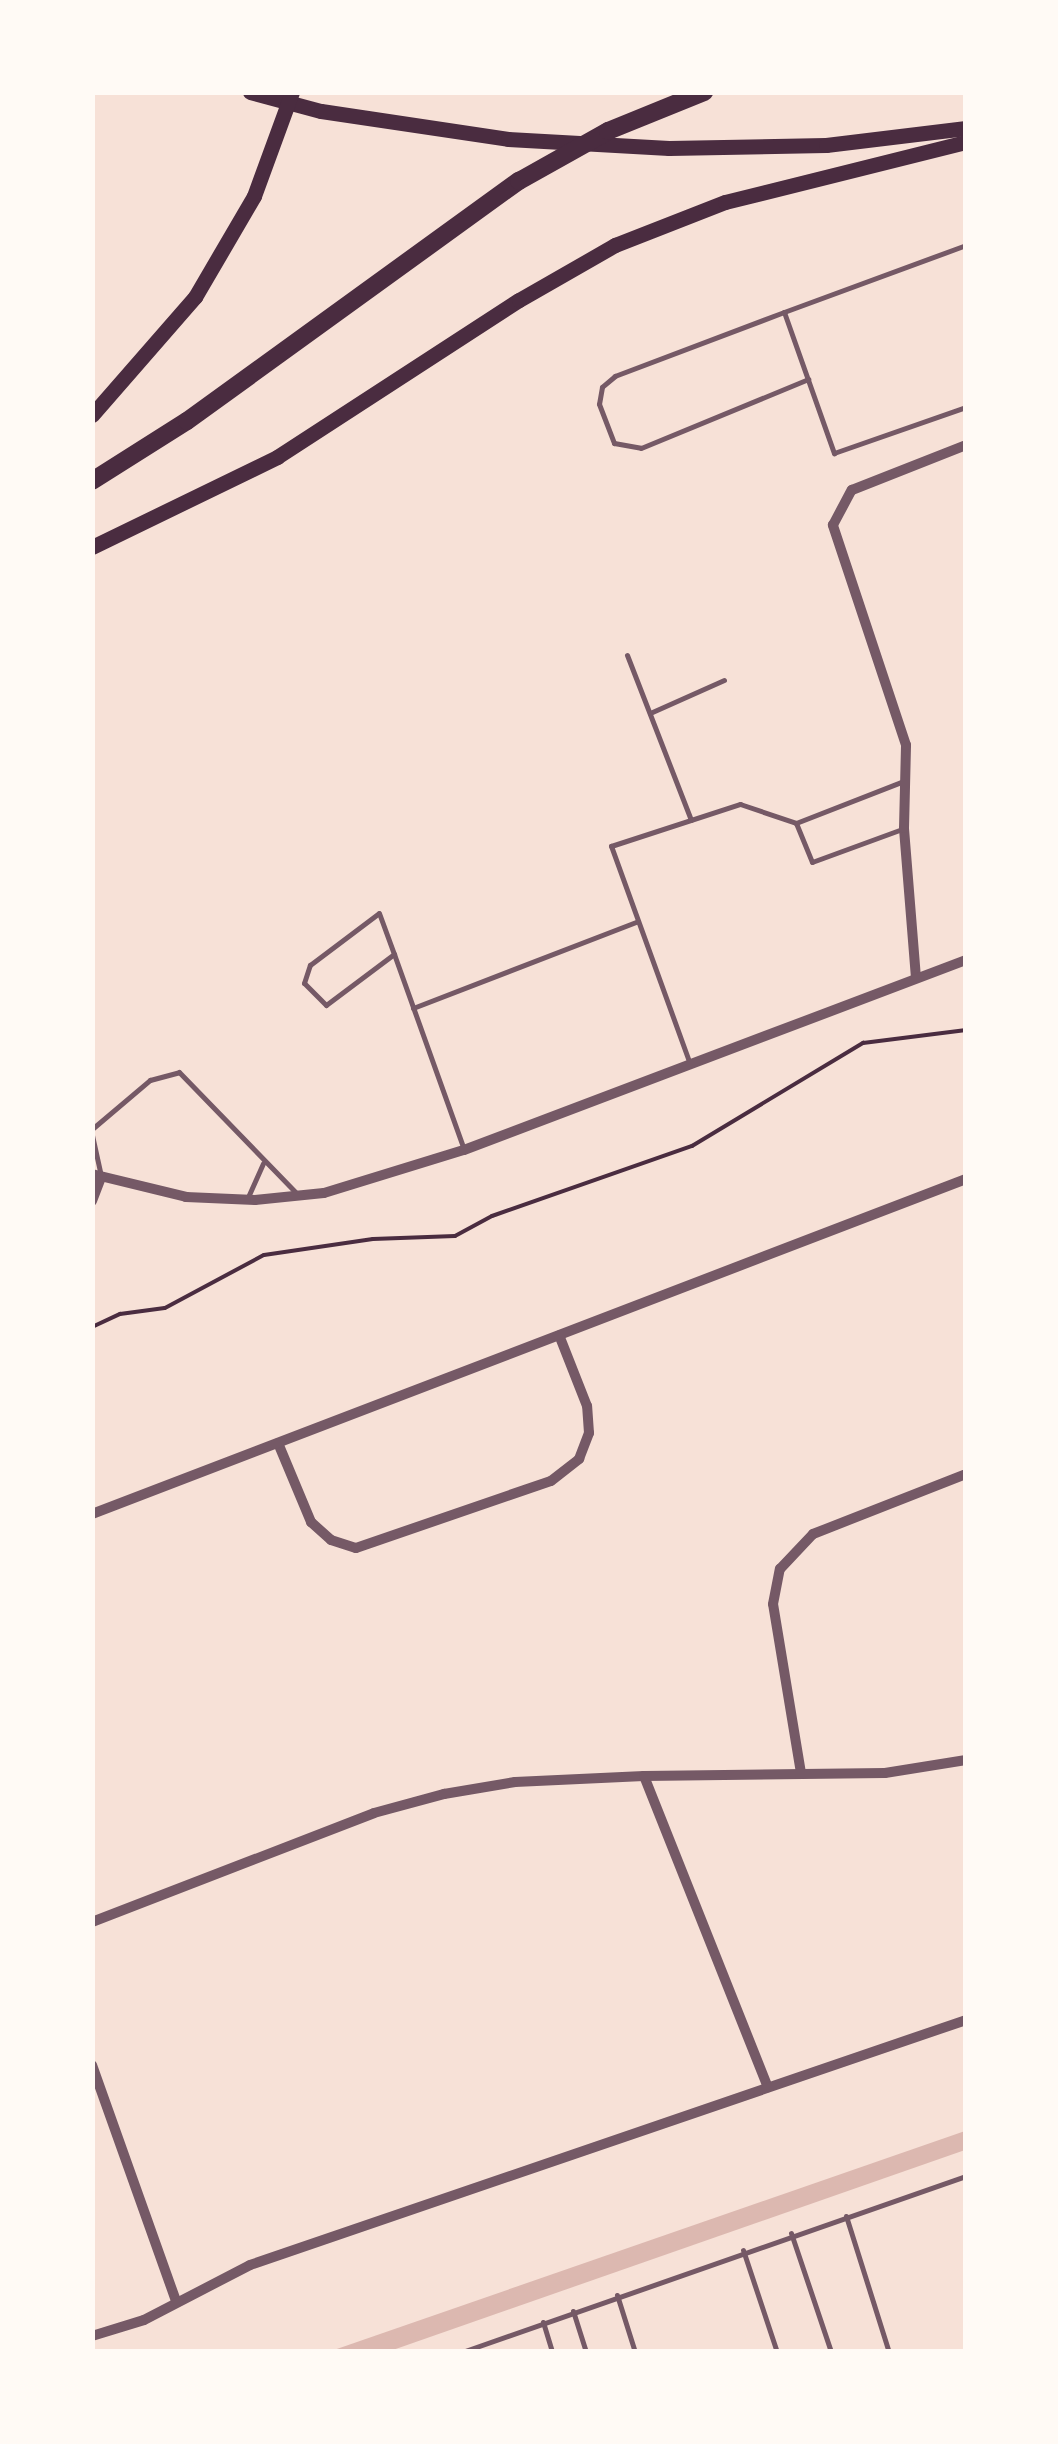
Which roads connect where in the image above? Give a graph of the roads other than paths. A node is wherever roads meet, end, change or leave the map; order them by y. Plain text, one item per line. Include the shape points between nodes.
1 (250, 92) edge
2 (292, 92) edge
3 (704, 92) edge
4 (966, 128) edge
5 (966, 142) edge
6 (966, 245) edge
7 (784, 312) junction
8 (808, 378) junction
9 (966, 406) edge
10 (92, 415) edge
11 (966, 445) edge
12 (92, 481) edge
13 (92, 547) edge
14 (628, 656) dead end
15 (724, 680) dead end
16 (650, 713) junction
17 (905, 781) junction
18 (691, 820) junction
19 (796, 823) junction
20 (904, 828) junction
21 (638, 920) junction
22 (394, 954) junction
23 (966, 960) edge
24 (916, 978) junction
25 (413, 1008) junction
26 (690, 1064) junction
27 (92, 1132) edge
28 (464, 1150) junction
29 (263, 1162) junction
30 (97, 1175) edge
31 (966, 1179) edge
32 (298, 1196) junction
33 (247, 1200) junction
34 (92, 1201) edge
35 (558, 1335) junction
36 (278, 1442) junction
37 (966, 1474) edge
38 (92, 1514) edge
39 (966, 1760) edge
40 (801, 1773) junction
41 (644, 1776) junction
42 (92, 1922) edge
43 (966, 2020) edge
44 (92, 2065) edge
45 (768, 2087) junction
46 (966, 2176) edge
47 (846, 2215) junction
48 (790, 2233) junction
49 (743, 2250) junction
50 (617, 2296) junction
51 (176, 2301) junction
52 (573, 2311) junction
53 (542, 2322) junction
54 (92, 2336) edge
55 (462, 2352) edge
56 (552, 2352) edge
57 (586, 2352) edge
58 (636, 2352) edge
59 (777, 2352) edge
60 (830, 2352) edge
61 (889, 2352) edge

1 - 4 main road via 321,111 508,138 669,148 826,145
2 - 10 main road via 254,196 195,297
3 - 12 highway via 560,156 215,402
5 - 13 main road via 726,202 615,245 276,457
6 - 7 lane
7 - 8 lane
7 - 8 lane via 616,376 602,386 599,404 614,443 641,448
8 - 9 lane via 834,454
11 - 17 street via 852,490 833,525 906,746
14 - 16 lane
15 - 16 lane
16 - 18 lane
17 - 19 lane
17 - 20 street
18 - 19 lane via 740,804
18 - 21 lane via 611,846
19 - 20 lane via 812,862
20 - 24 street
21 - 25 lane
21 - 26 lane
22 - 22 lane via 379,913 310,966 304,983 326,1006
22 - 25 lane
23 - 24 street
24 - 26 street
25 - 28 lane
26 - 28 street
27 - 29 lane via 150,1080 179,1072 202,1089
27 - 30 lane
28 - 32 street via 392,1176
29 - 32 lane
29 - 33 lane
30 - 33 street via 186,1197
30 - 34 street
31 - 35 street
32 - 33 street
35 - 36 street
35 - 36 street via 587,1406 590,1433 574,1466 533,1488 374,1548 347,1547 311,1522
36 - 38 street
37 - 40 street via 812,1534 780,1569 773,1604
39 - 40 street via 886,1773
40 - 41 street
41 - 42 street via 515,1782 444,1794 374,1813
41 - 45 street
43 - 45 street
44 - 51 street
45 - 51 street via 250,2264
46 - 47 lane
47 - 48 lane
47 - 61 lane
48 - 49 lane
48 - 60 lane
49 - 50 lane
49 - 59 lane
50 - 52 lane
50 - 58 lane
51 - 54 street
52 - 53 lane
52 - 57 lane
53 - 55 lane
53 - 56 lane

